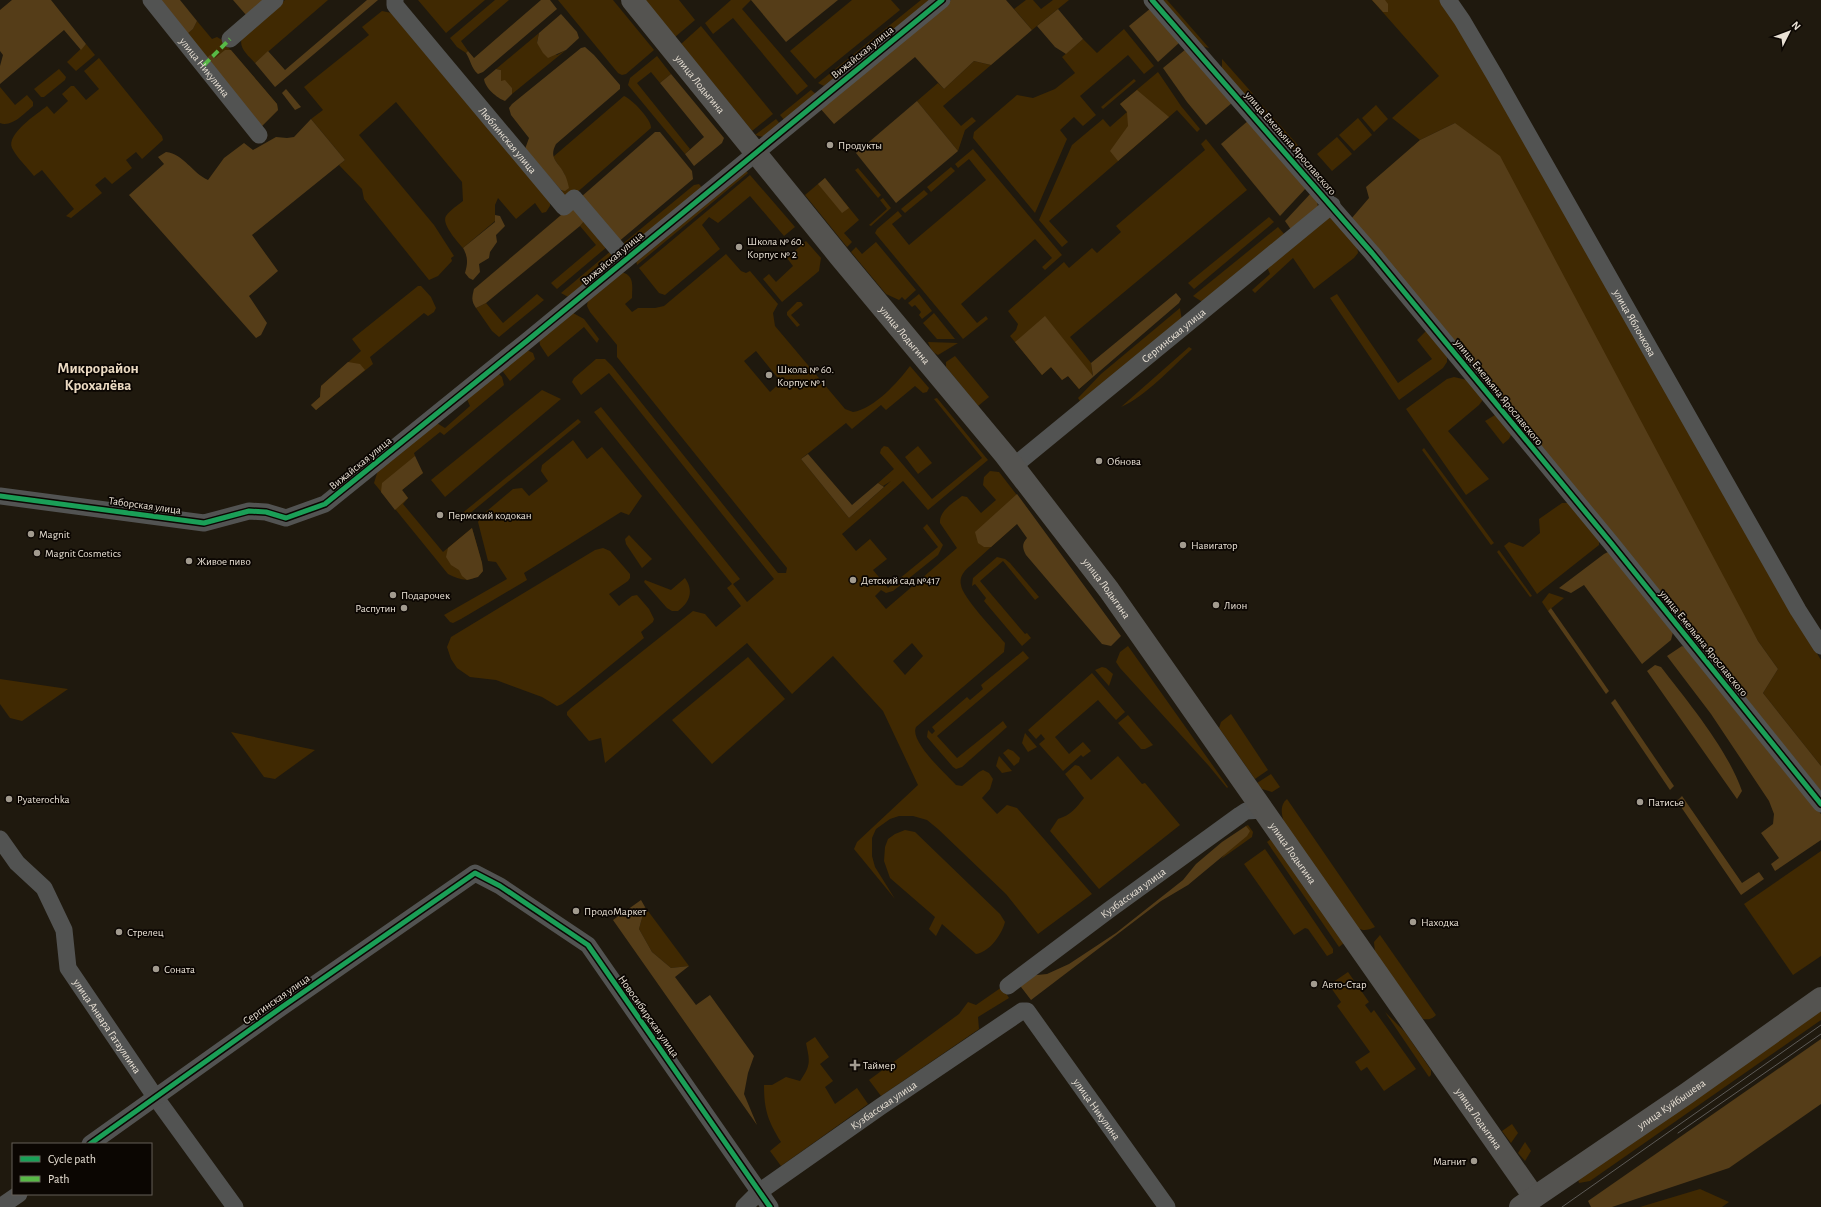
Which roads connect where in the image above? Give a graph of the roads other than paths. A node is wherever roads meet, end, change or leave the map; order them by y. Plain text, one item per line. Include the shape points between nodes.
1 (151, 0) edge
2 (275, 0) edge
3 (396, 0) edge
4 (632, 0) edge
5 (942, 0) edge
6 (1152, 0) edge
7 (1448, 0) edge
8 (230, 38) dead end
9 (259, 135) dead end
10 (755, 153) junction
11 (1332, 205) junction
12 (626, 259) junction
13 (1014, 466) junction
14 (0, 496) edge
15 (286, 518) joint
16 (1821, 646) edge
17 (1821, 804) edge
18 (1264, 810) junction
19 (0, 839) edge
20 (476, 873) joint
21 (1008, 986) dead end
22 (1821, 998) edge
23 (1027, 1011) joint
24 (156, 1098) junction
25 (91, 1143) edge
26 (759, 1192) junction
27 (18, 1195) edge
28 (1531, 1204) edge
29 (0, 1207) edge
30 (235, 1207) edge
31 (744, 1207) edge
32 (770, 1207) edge
33 (1166, 1207) edge

1 - 9 street, улица Никулина
2 - 8 street
3 - 12 street, Люблинская улица via 395,5 564,207 574,198
4 - 10 main road, улица Лодыгина
5 - 10 street, Вижайская улица
6 - 11 street, улица Емельяна Ярославского
7 - 16 street, улица Яблочкова via 1496,76 1798,610
10 - 12 street, Вижайская улица
10 - 13 main road, улица Лодыгина
11 - 13 street, Сергинская улица
11 - 17 street, улица Емельяна Ярославского via 1606,537
12 - 15 street, Вижайская улица via 325,504
13 - 18 main road, улица Лодыгина via 1109,590
14 - 15 street, Таборская улица via 204,523 249,511 266,512
18 - 21 street, Кузбасская улица via 1246,811 1240,815
18 - 28 main road, улица Лодыгина
19 - 24 street, улица Анвара Гатауллина via 17,863 44,888 64,930 68,968
20 - 24 street, Сергинская улица
20 - 26 street, Новосибирская улица via 500,886 588,945
22 - 28 main road, улица Куйбышева
23 - 26 street, Кузбасская улица via 1022,1011 989,1032
23 - 33 street, улица Никулина
24 - 25 street, Сергинская улица
24 - 30 street, улица Анвара Гатауллина
26 - 31 street, Кузбасская улица
26 - 32 street, Новосибирская улица
27 - 29 street

